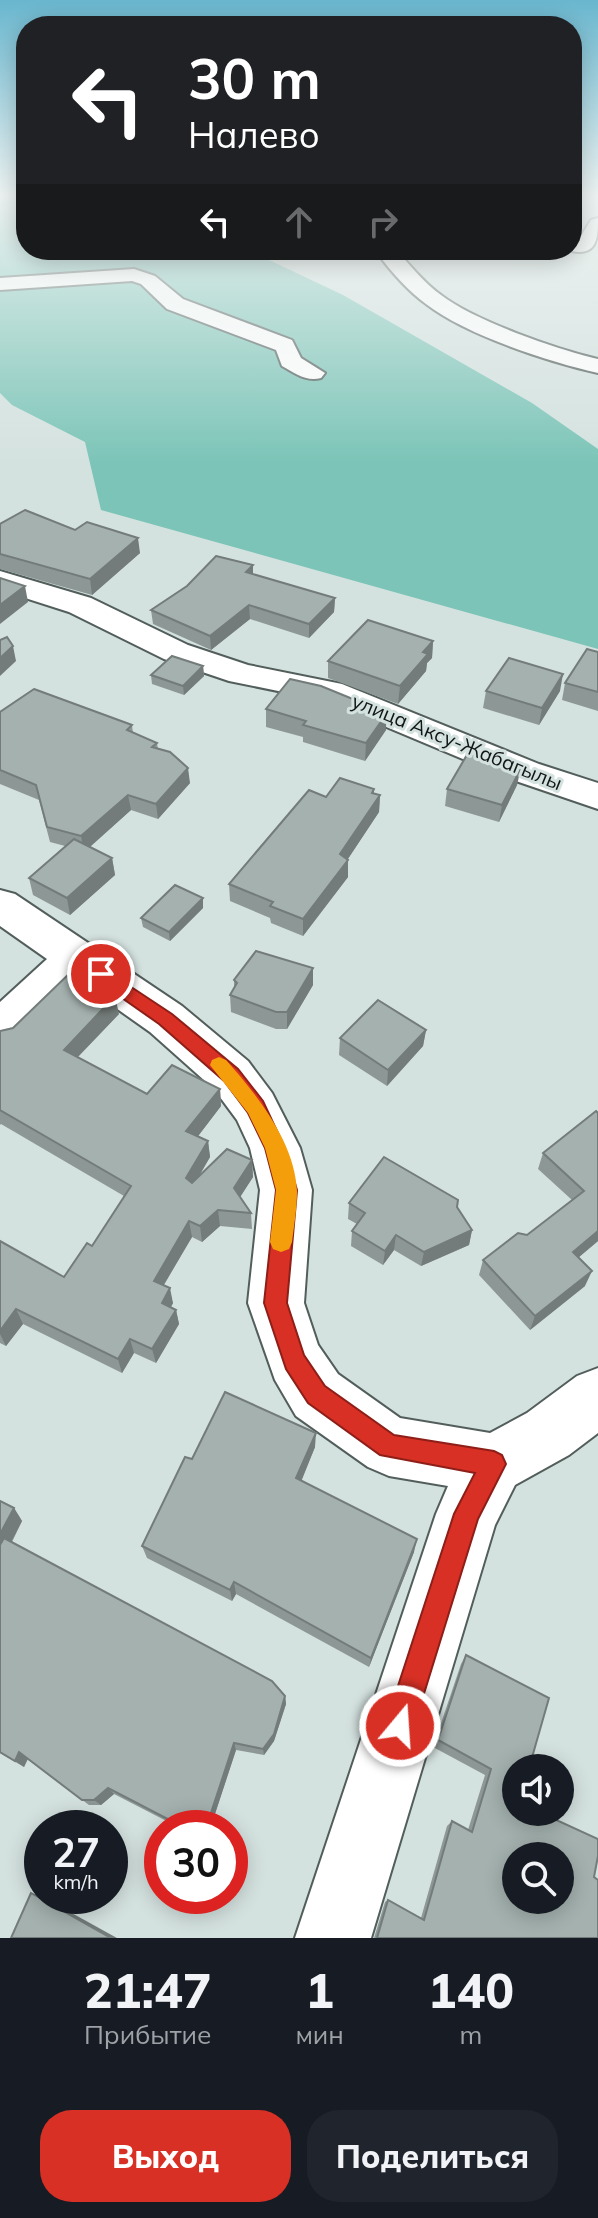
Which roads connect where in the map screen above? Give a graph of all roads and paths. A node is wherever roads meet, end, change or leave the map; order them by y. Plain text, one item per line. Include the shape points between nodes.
1 (153, 284) edge
2 (418, 284) edge
3 (598, 366) edge
4 (313, 373) dead end
5 (0, 580) edge
6 (598, 796) edge
7 (0, 905) edge
8 (79, 959) junction
9 (0, 1030) edge
10 (598, 1397) edge
11 (494, 1464) junction
12 (333, 1938) edge

1 - 4 street via 175,304 284,345 290,361
2 - 3 street via 458,315 559,357
5 - 6 street, улица Аксу-Жабагылы via 80,605 176,652 241,674 330,691
7 - 8 street
8 - 9 street
8 - 11 street via 166,1019 231,1075 255,1107 275,1148 286,1190 276,1303 295,1360 317,1395 389,1446
10 - 11 street via 548,1434
11 - 12 street via 467,1514

